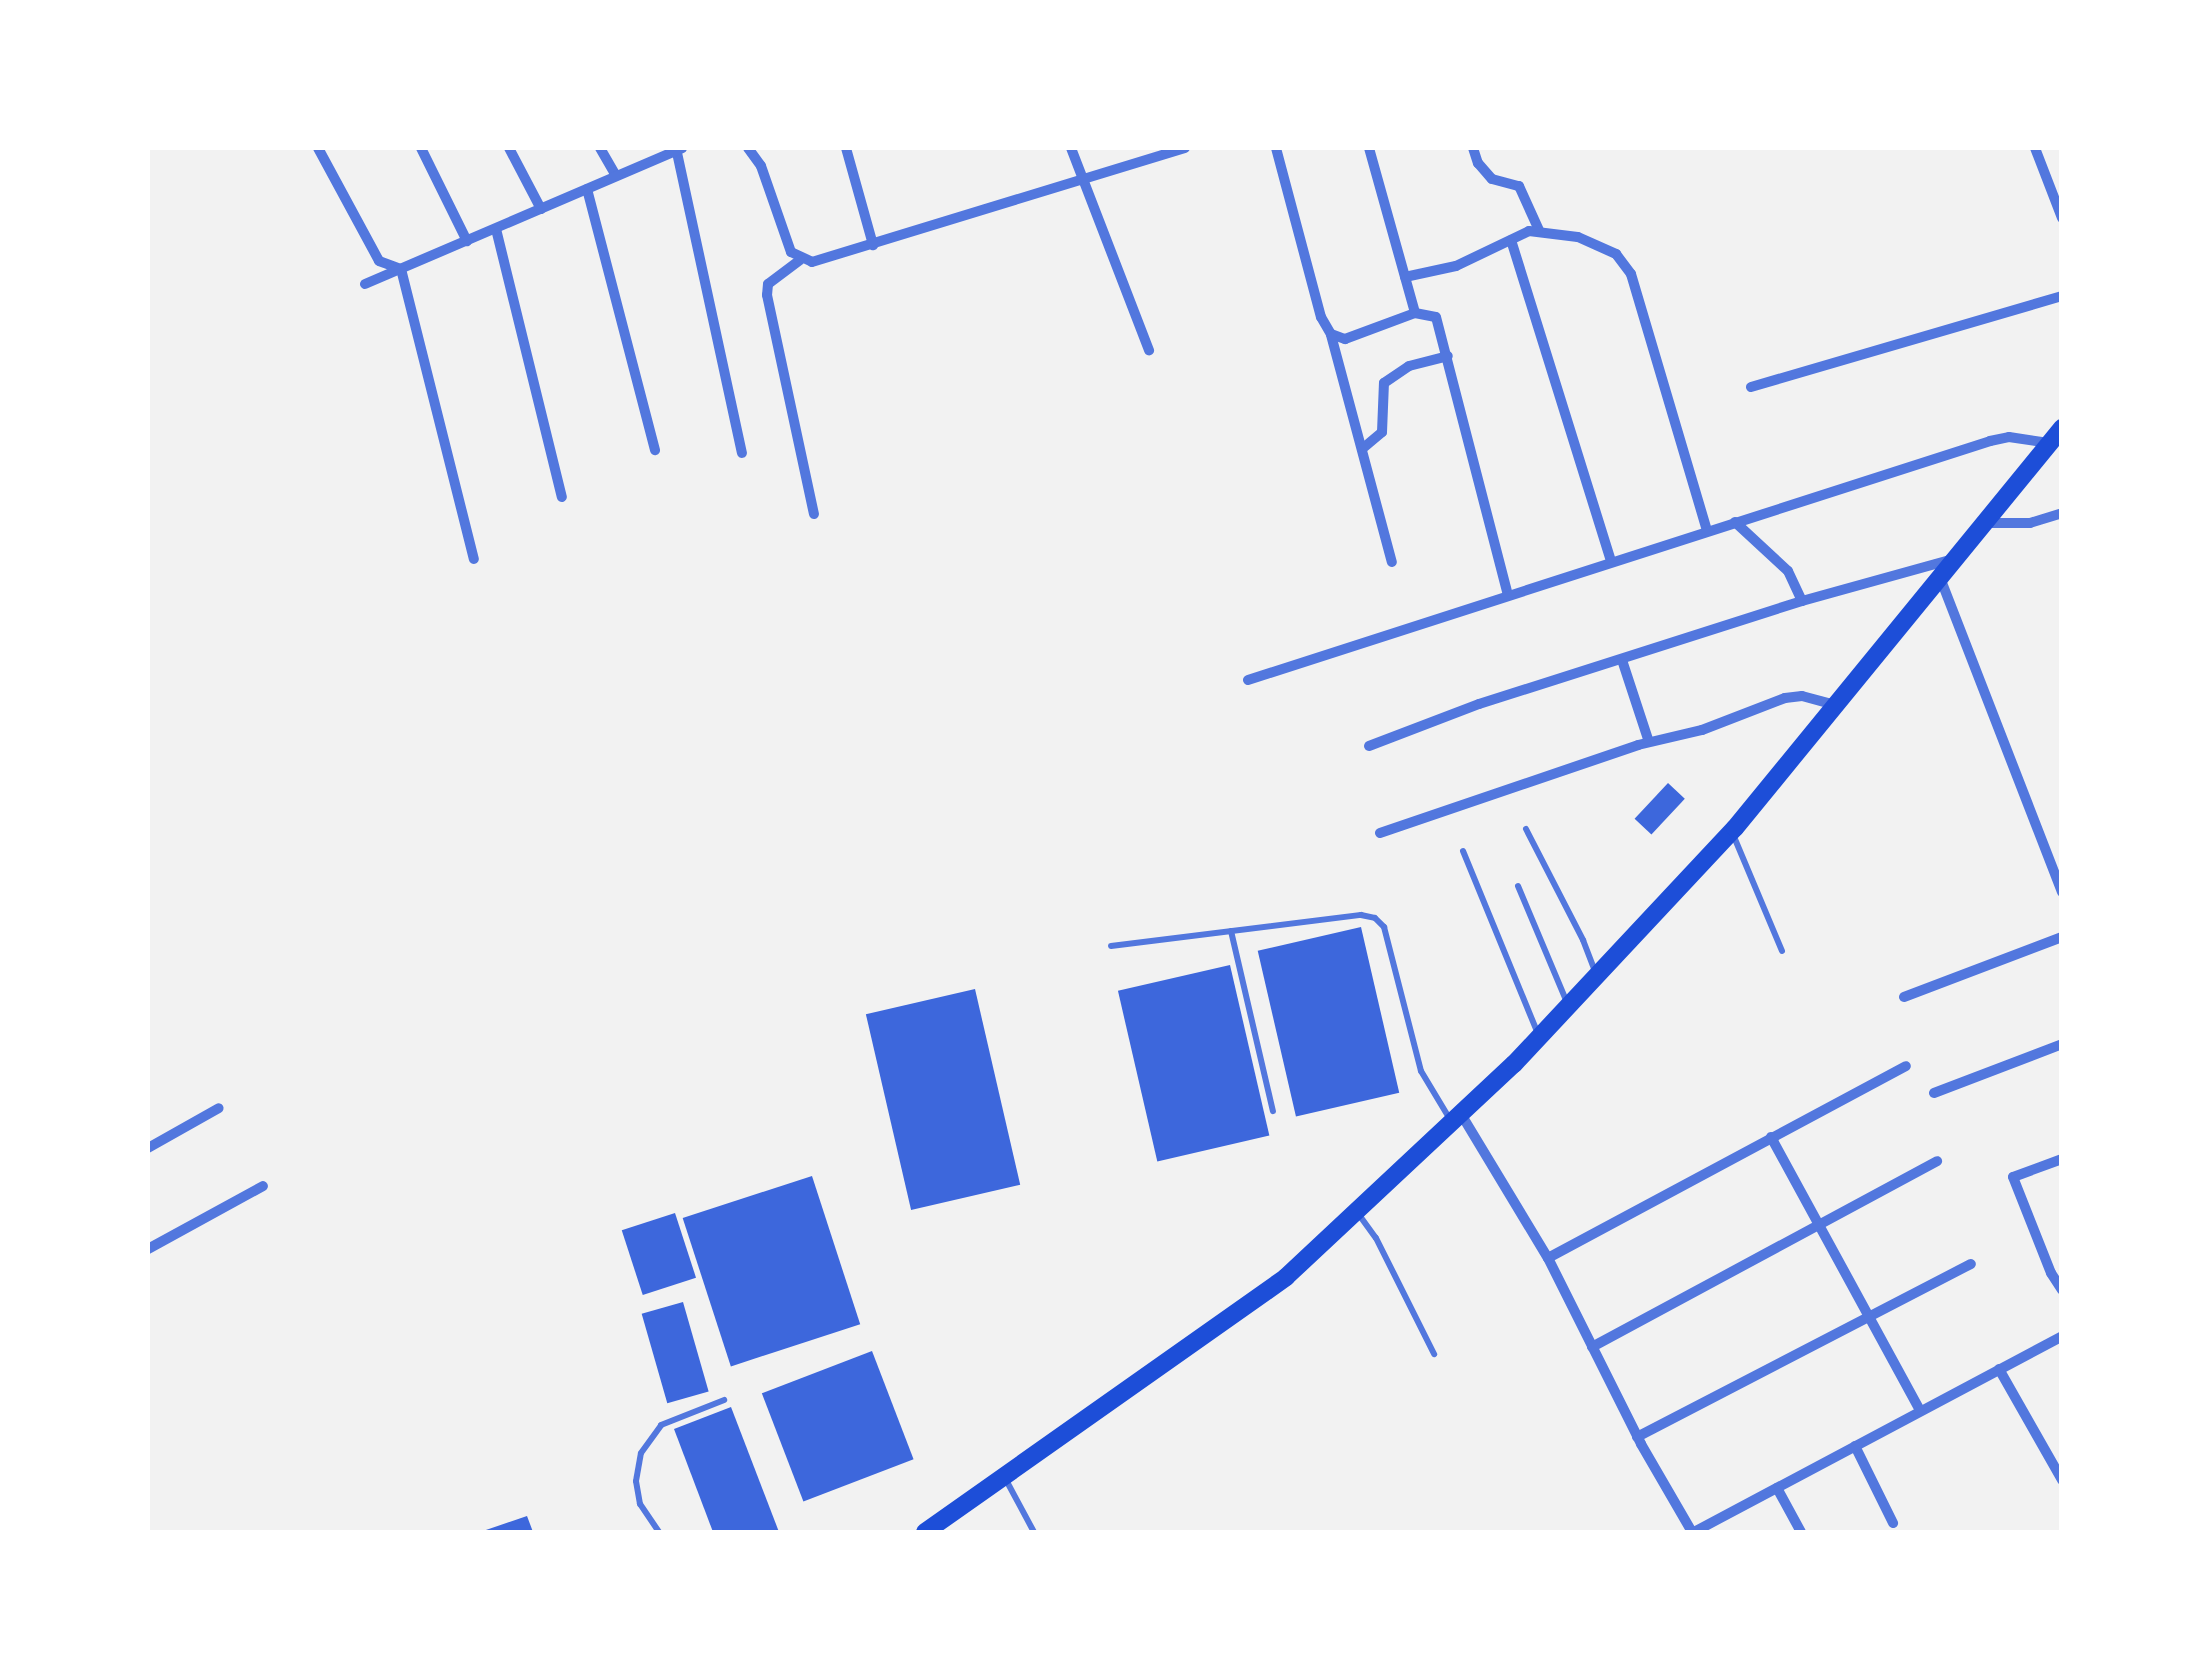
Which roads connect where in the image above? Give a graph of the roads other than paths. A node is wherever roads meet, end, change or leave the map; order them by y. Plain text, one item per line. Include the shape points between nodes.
1 (318, 148) edge
2 (420, 148) edge
3 (509, 148) edge
4 (600, 148) edge
5 (678, 148) edge
6 (748, 148) edge
7 (846, 148) edge
8 (1071, 148) edge
9 (1185, 148) edge
10 (1276, 148) edge
11 (1369, 148) edge
12 (1474, 148) edge
13 (2036, 148) edge
14 (1166, 150) edge
15 (616, 176) junction
16 (1082, 179) junction
17 (2062, 179) edge
18 (2048, 182) junction
19 (587, 189) junction
20 (542, 209) junction
21 (2062, 218) edge
22 (496, 228) junction
23 (1539, 230) junction
24 (1511, 240) junction
25 (467, 241) junction
26 (872, 245) junction
27 (800, 260) junction
28 (401, 268) junction
29 (1404, 276) junction
30 (365, 284) dead end
31 (2062, 296) edge
32 (1415, 313) junction
33 (1331, 334) junction
34 (1149, 350) dead end
35 (1448, 356) junction
36 (1751, 387) dead end
37 (2055, 435) edge
38 (1362, 449) junction
39 (654, 450) dead end
40 (742, 453) dead end
41 (562, 497) dead end
42 (2062, 513) edge
43 (814, 514) dead end
44 (1734, 522) junction
45 (1984, 522) junction
46 (1706, 531) junction
47 (1954, 558) junction
48 (474, 559) dead end
49 (1392, 562) dead end
50 (1611, 562) junction
51 (1939, 574) junction
52 (1508, 595) junction
53 (1802, 601) junction
54 (1622, 660) junction
55 (1248, 680) dead end
56 (1834, 705) junction
57 (1648, 742) junction
58 (1368, 746) dead end
59 (1526, 829) dead end
60 (1732, 831) junction
61 (1380, 833) dead end
62 (1463, 851) dead end
63 (1518, 886) dead end
64 (2062, 892) edge
65 (1231, 932) junction
66 (2062, 937) edge
67 (1111, 946) dead end
68 (1782, 951) dead end
69 (1596, 976) junction
70 (1904, 997) dead end
71 (1569, 1006) junction
72 (1540, 1037) junction
73 (2062, 1044) edge
74 (1906, 1066) dead end
75 (1934, 1093) dead end
76 (220, 1108) dead end
77 (1272, 1111) dead end
78 (1456, 1118) junction
79 (1771, 1137) junction
80 (148, 1148) edge
81 (2062, 1159) edge
82 (1937, 1161) dead end
83 (262, 1186) dead end
84 (1356, 1211) junction
85 (1821, 1226) junction
86 (148, 1249) edge
87 (1548, 1258) junction
88 (1971, 1264) dead end
89 (2062, 1290) edge
90 (1868, 1315) junction
91 (2062, 1336) edge
92 (1592, 1348) junction
93 (1434, 1354) dead end
94 (1999, 1369) junction
95 (724, 1400) dead end
96 (1920, 1410) junction
97 (1637, 1437) junction
98 (1855, 1446) junction
99 (1004, 1476) junction
100 (2062, 1480) edge
101 (1777, 1488) junction
102 (1893, 1523) dead end
103 (659, 1532) edge
104 (925, 1532) edge
105 (1034, 1532) edge
106 (1693, 1532) edge
107 (1802, 1532) edge

1 - 28 street via 379,261
2 - 25 street
3 - 20 street
4 - 15 street
5 - 15 street
5 - 40 street
6 - 27 street
7 - 26 street
8 - 16 street
9 - 14 street
10 - 33 street
11 - 29 street
12 - 23 street via 1492,178 1519,186
13 - 18 street
14 - 16 street
15 - 19 street
16 - 26 street
16 - 34 street
17 - 18 street
18 - 21 street
19 - 20 street
19 - 39 street
20 - 22 street
22 - 25 street
22 - 41 street
23 - 24 street
23 - 46 street via 1606,248 1631,274
24 - 29 street via 1456,266
24 - 50 street
25 - 28 street
26 - 27 street
27 - 43 street via 768,284 767,295
28 - 30 street
28 - 48 street
29 - 32 street
31 - 36 street
32 - 33 street via 1354,337
32 - 35 street via 1436,317
33 - 38 street
35 - 38 street via 1408,366 1384,383 1382,432
35 - 52 street
37 - 44 street via 1990,441
37 - 45 main road
38 - 49 street
42 - 45 street via 2030,523
44 - 46 street
44 - 53 street via 1788,570
45 - 47 main road
46 - 50 street
47 - 51 main road
47 - 53 street
50 - 52 street
51 - 56 main road
51 - 64 street
52 - 55 street
53 - 54 street
54 - 57 street
54 - 58 street
56 - 57 street via 1785,698 1702,730
56 - 60 main road
57 - 61 street
59 - 69 lane
60 - 68 lane
60 - 69 main road
62 - 72 lane
63 - 71 lane
65 - 67 lane
65 - 77 lane
65 - 78 lane via 1375,918 1384,927 1421,1071
66 - 70 street
69 - 71 main road
71 - 72 main road
72 - 78 main road
73 - 75 street
74 - 79 street
76 - 80 street
78 - 84 main road
78 - 87 street
79 - 85 street
79 - 87 street
81 - 89 street via 2013,1178
82 - 85 street
83 - 86 street
84 - 93 lane
84 - 99 main road via 1286,1277
85 - 90 street
85 - 92 street
87 - 92 street
88 - 90 street
90 - 96 street
90 - 97 street
91 - 94 street
92 - 97 street
94 - 96 street
94 - 100 street
95 - 103 lane via 661,1425 642,1453 640,1504
96 - 98 street
97 - 106 street
98 - 101 street
98 - 102 street
99 - 104 main road
99 - 105 lane
101 - 106 street
101 - 107 street

